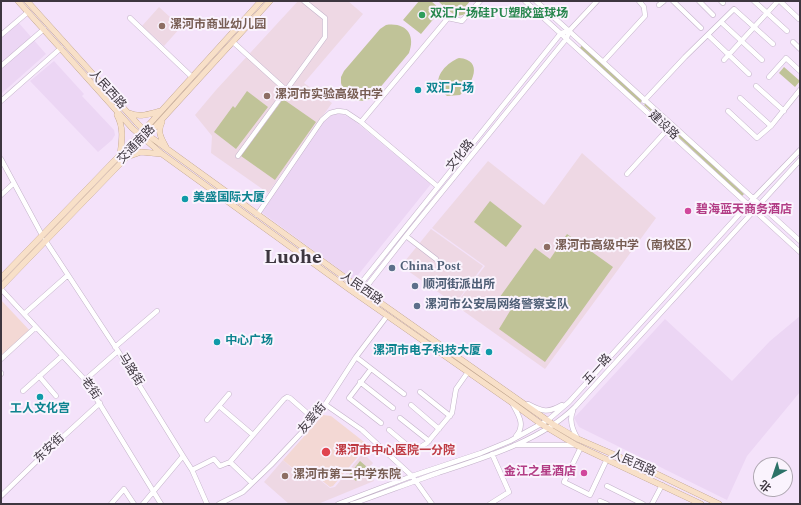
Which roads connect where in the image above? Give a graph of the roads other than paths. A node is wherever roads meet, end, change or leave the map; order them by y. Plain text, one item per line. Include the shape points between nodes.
1 (18, 1) edge
2 (27, 1) edge
3 (261, 1) edge
4 (270, 1) edge
5 (304, 1) edge
6 (480, 1) edge
7 (525, 1) edge
8 (536, 1) edge
9 (597, 1) edge
10 (639, 1) edge
11 (664, 1) edge
12 (674, 1) edge
13 (699, 1) edge
14 (754, 1) edge
15 (779, 1) edge
16 (659, 5) dead end
17 (28, 12) junction
18 (767, 13) junction
19 (713, 15) dead end
20 (130, 18) dead end
21 (798, 19) dead end
22 (721, 22) junction
23 (754, 27) junction
24 (701, 28) dead end
25 (44, 29) junction
26 (569, 31) junction
27 (787, 31) dead end
28 (561, 33) junction
29 (1, 35) edge
30 (708, 35) junction
31 (566, 38) junction
32 (742, 41) junction
33 (233, 42) junction
34 (793, 42) dead end
35 (773, 44) dead end
36 (61, 48) junction
37 (800, 49) edge
38 (728, 55) junction
39 (724, 60) dead end
40 (762, 60) dead end
41 (603, 62) junction
42 (1, 66) edge
43 (800, 72) edge
44 (749, 74) dead end
45 (192, 77) junction
46 (769, 77) dead end
47 (756, 86) dead end
48 (286, 90) junction
49 (800, 90) edge
50 (740, 98) dead end
51 (645, 100) junction
52 (1, 101) edge
53 (111, 104) junction
54 (640, 106) junction
55 (728, 111) dead end
56 (784, 111) junction
57 (127, 112) junction
58 (163, 113) junction
59 (361, 122) junction
60 (771, 126) junction
61 (667, 130) junction
62 (146, 132) junction
63 (141, 137) junction
64 (167, 149) junction
65 (800, 150) edge
66 (162, 154) junction
67 (238, 156) dead end
68 (122, 157) junction
69 (1, 159) edge
70 (800, 160) edge
71 (627, 174) dead end
72 (14, 183) junction
73 (437, 186) junction
74 (1, 195) edge
75 (753, 200) junction
76 (758, 204) junction
77 (748, 205) junction
78 (753, 210) junction
79 (257, 215) junction
80 (406, 236) junction
81 (44, 237) junction
82 (800, 241) edge
83 (800, 252) edge
84 (436, 259) dead end
85 (68, 275) junction
86 (1, 278) edge
87 (362, 281) junction
88 (368, 285) junction
89 (358, 287) junction
90 (1, 288) edge
91 (364, 291) junction
92 (157, 311) dead end
93 (24, 314) junction
94 (387, 316) junction
95 (36, 327) junction
96 (116, 349) junction
97 (62, 356) junction
98 (356, 358) junction
99 (1, 359) edge
100 (371, 369) junction
101 (468, 372) junction
102 (39, 376) junction
103 (85, 380) junction
104 (360, 382) junction
105 (23, 391) dead end
106 (420, 392) dead end
107 (229, 394) dead end
108 (404, 394) dead end
109 (56, 396) dead end
110 (520, 400) junction
111 (511, 402) junction
112 (569, 402) junction
113 (100, 403) junction
114 (326, 405) junction
115 (411, 405) dead end
116 (219, 406) junction
117 (575, 407) junction
118 (393, 408) dead end
119 (450, 416) junction
120 (400, 418) dead end
121 (314, 419) junction
122 (207, 420) dead end
123 (548, 420) junction
124 (381, 423) dead end
125 (541, 424) junction
126 (554, 425) junction
127 (439, 429) junction
128 (548, 429) junction
129 (389, 430) dead end
130 (253, 435) junction
131 (429, 441) junction
132 (511, 443) junction
133 (578, 444) junction
134 (492, 454) junction
135 (183, 456) junction
136 (607, 459) junction
137 (230, 462) junction
138 (192, 470) junction
139 (412, 476) junction
140 (415, 481) junction
141 (252, 483) junction
142 (662, 485) junction
143 (607, 486) dead end
144 (154, 492) junction
145 (1, 496) edge
146 (600, 501) dead end
147 (111, 504) edge
148 (134, 504) edge
149 (143, 504) edge
150 (161, 504) edge
151 (207, 504) edge
152 (219, 504) edge
153 (338, 504) edge
154 (352, 504) edge
155 (432, 504) edge
156 (490, 504) edge
157 (607, 504) edge
158 (643, 504) edge
159 (652, 504) edge
160 (701, 504) edge
161 (719, 504) edge

1 - 17 main road, 人民西路
2 - 57 main road, 人民西路
3 - 45 main road, 交通南路
4 - 33 main road, 交通南路
5 - 48 street via 325,18 325,37
6 - 59 street via 462,21 448,18
7 - 28 street, 建设路
8 - 26 street, 建设路
9 - 26 street, 文化路
10 - 41 street via 644,7 645,16
11 - 16 street
12 - 24 street
13 - 19 street
14 - 18 street
15 - 18 street
15 - 21 street
17 - 25 main road, 人民西路
17 - 29 street
18 - 23 street
18 - 27 street
20 - 45 street
22 - 23 street via 734,9
22 - 30 street
22 - 32 street
23 - 32 street
23 - 35 street
25 - 36 main road, 人民西路
25 - 42 street
26 - 28 street
26 - 31 street, 文化路
26 - 41 street, 建设路
28 - 31 street, 建设路
28 - 73 street, 文化路
30 - 38 street
30 - 51 street
31 - 54 street, 建设路
31 - 80 street, 文化路
32 - 38 street
32 - 40 street
33 - 48 street
33 - 58 main road, 交通南路
34 - 37 street
36 - 52 street
36 - 53 main road, 人民西路
38 - 39 street
38 - 44 street
41 - 51 street, 建设路
43 - 46 street via 786,58
45 - 58 main road, 交通南路
47 - 56 street
48 - 67 street
49 - 56 street
50 - 60 street
51 - 54 street
51 - 75 street, 建设路
53 - 63 main road, 人民西路
53 - 68 main road via 121,123
54 - 61 street, 建设路
55 - 60 street via 757,138
56 - 60 street
57 - 58 main road via 136,116
57 - 62 main road, 人民西路
58 - 62 main road, 交通南路
58 - 64 main road via 158,130
59 - 73 street
59 - 79 street via 342,111 330,112 325,116
61 - 71 street
61 - 77 street, 建设路
62 - 63 main road, 交通南路
62 - 64 main road, 人民西路
63 - 66 main road, 人民西路
63 - 68 main road, 交通南路
64 - 79 main road, 人民西路
65 - 75 street, 五一路
66 - 68 main road via 141,152
66 - 94 main road, 人民西路
68 - 81 main road, 交通南路
69 - 72 street, 马路街
70 - 76 street, 五一路
72 - 74 street
72 - 81 street, 马路街
73 - 87 street, 文化路
75 - 76 street, 建设路
75 - 77 street, 五一路
76 - 78 street, 五一路
76 - 82 street, 建设路
77 - 78 street, 建设路
77 - 112 street, 五一路
78 - 83 street, 建设路
78 - 117 street, 五一路
79 - 89 main road, 人民西路
80 - 84 street
80 - 88 street, 文化路
81 - 85 street, 马路街
81 - 86 main road, 交通南路
81 - 90 main road, 交通南路
85 - 93 street
85 - 96 street, 马路街
87 - 88 street
87 - 89 street, 文化路
88 - 91 street, 文化路
89 - 91 main road, 人民西路
90 - 93 street, 老街
91 - 110 main road, 人民西路
92 - 96 street
93 - 95 street, 老街
94 - 98 street, 友爱街
94 - 101 main road, 人民西路
95 - 97 street, 老街
95 - 99 street
96 - 103 street
96 - 135 street, 马路街
97 - 102 street
97 - 103 street, 老街
98 - 100 street
98 - 114 street, 友爱街
100 - 104 street
100 - 108 street
101 - 111 main road, 人民西路
101 - 119 street via 456,389
102 - 105 street
102 - 109 street
103 - 113 street, 老街
104 - 118 street
104 - 124 street via 349,398
106 - 119 street
107 - 116 street
110 - 112 street via 536,408 550,411
110 - 123 main road, 人民西路
111 - 125 main road, 人民西路
111 - 132 street via 521,420 520,431
112 - 123 street, 五一路
113 - 144 street, 老街
113 - 145 street, 东安街
114 - 121 street, 友爱街
114 - 139 street via 362,430
115 - 127 street
116 - 122 street
116 - 130 street
117 - 126 street, 五一路
117 - 133 street via 571,415
119 - 127 street
120 - 131 street
121 - 130 street via 287,397
121 - 141 street, 友爱街
123 - 125 street, 五一路
123 - 126 main road, 人民西路
125 - 128 main road, 人民西路
125 - 132 street, 五一路
126 - 128 street, 五一路
126 - 133 main road, 人民西路
127 - 131 street
128 - 132 street, 五一路
128 - 133 main road, 人民西路
129 - 131 street via 414,451
130 - 137 street
132 - 133 street
132 - 134 street, 五一路
132 - 139 street, 五一路
133 - 136 main road, 人民西路
133 - 136 street via 564,482 590,495
133 - 161 main road, 人民西路 via 638,465
134 - 140 street, 五一路
134 - 156 street via 509,492
135 - 138 street, 马路街
135 - 144 street
136 - 142 main road, 人民西路
137 - 138 street via 220,466 214,460
137 - 141 street
138 - 151 street, 马路街
139 - 140 street
139 - 153 street, 五一路
140 - 154 street, 五一路
140 - 155 street
141 - 152 street, 友爱街 via 243,492
142 - 159 street
142 - 160 main road, 人民西路
143 - 158 street
144 - 149 street
144 - 150 street, 老街
146 - 157 street
147 - 148 street via 124,489

